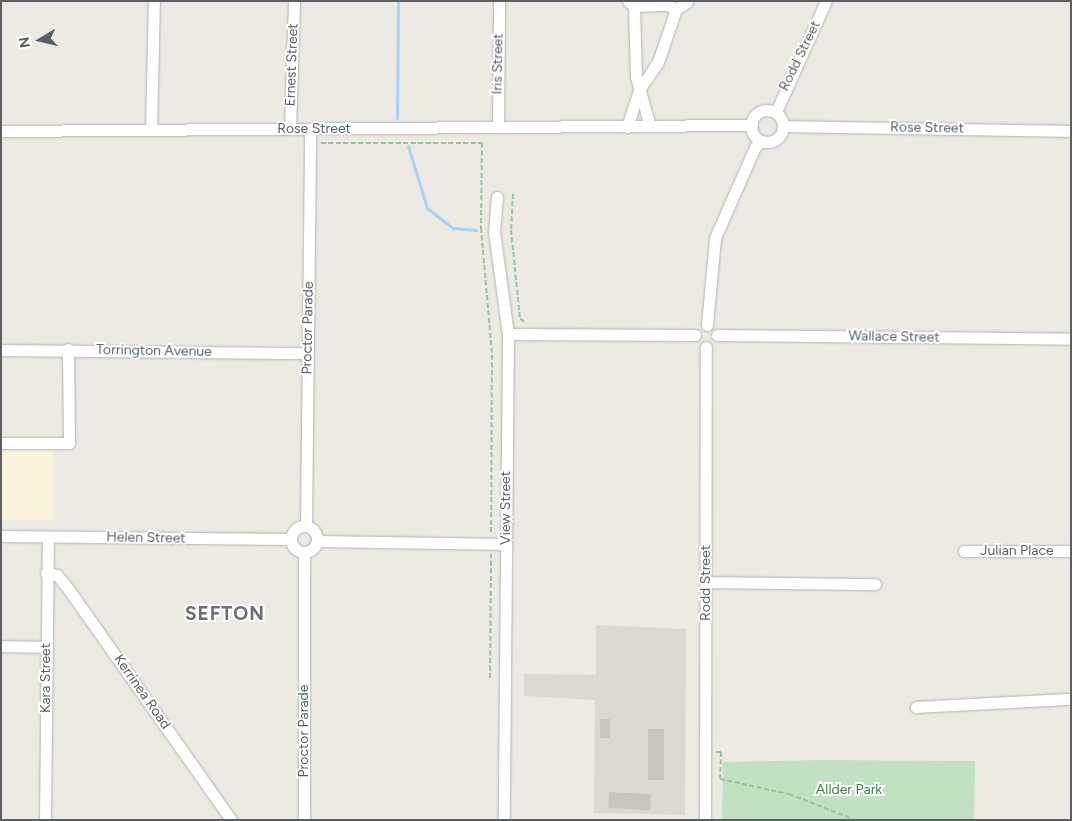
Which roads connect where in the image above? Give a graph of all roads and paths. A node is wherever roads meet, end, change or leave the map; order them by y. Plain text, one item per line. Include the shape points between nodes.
1 (154, 1) edge
2 (294, 1) edge
3 (499, 1) edge
4 (826, 1) edge
5 (687, 2) edge
6 (631, 3) edge
7 (676, 9) junction
8 (639, 90) junction
9 (776, 112) junction
10 (752, 125) junction
11 (650, 126) junction
12 (783, 126) junction
13 (498, 127) junction
14 (627, 127) junction
15 (290, 129) junction
16 (310, 129) junction
17 (150, 130) junction
18 (1, 131) edge
19 (1071, 131) edge
20 (761, 141) junction
21 (319, 143) dead end
22 (513, 194) dead end
23 (497, 197) dead end
24 (531, 324) dead end
25 (707, 325) junction
26 (508, 334) junction
27 (695, 335) junction
28 (717, 335) junction
29 (1071, 339) edge
30 (706, 347) junction
31 (68, 349) junction
32 (1, 350) edge
33 (307, 353) junction
34 (1, 443) edge
35 (306, 526) junction
36 (1, 536) edge
37 (48, 536) junction
38 (291, 539) junction
39 (317, 541) junction
40 (492, 544) junction
41 (506, 544) junction
42 (964, 551) dead end
43 (1071, 551) edge
44 (304, 552) junction
45 (46, 573) junction
46 (706, 582) junction
47 (875, 584) dead end
48 (1, 646) edge
49 (46, 647) junction
50 (490, 678) dead end
51 (1071, 699) edge
52 (916, 707) dead end
53 (706, 752) junction
54 (45, 820) edge
55 (231, 820) edge
56 (304, 820) edge
57 (504, 820) edge
58 (705, 820) edge
59 (855, 820) edge

1 - 17 street
2 - 15 street, Ernest Street
3 - 13 street, Iris Street
4 - 9 street, Rodd Street
5 - 7 street
6 - 7 street via 667,5
6 - 8 street via 633,56
7 - 8 street via 658,62
8 - 11 street
8 - 14 street
9 - 10 street via 761,111
9 - 12 street
10 - 11 street, Rose Street
10 - 20 street via 754,135
11 - 14 street, Rose Street
12 - 19 street, Rose Street
12 - 20 street via 776,140
13 - 14 street, Rose Street
13 - 16 street, Rose Street
15 - 16 street, Rose Street
15 - 17 street, Rose Street
16 - 33 street, Proctor Parade
17 - 18 street, Rose Street
20 - 25 street via 755,147 715,238
21 - 40 path via 482,143 481,228 492,356
22 - 24 path via 511,230 520,318
23 - 26 street, View Street via 494,231
25 - 27 street via 700,327
25 - 28 street via 713,327
26 - 27 street
26 - 41 street, View Street
27 - 30 street via 698,343
28 - 29 street, Wallace Street
28 - 30 street via 715,343
30 - 46 street, Rodd Street
31 - 32 street, Torrington Avenue
31 - 33 street, Torrington Avenue
31 - 34 street via 69,443
33 - 35 street, Proctor Parade
35 - 38 street via 295,530
35 - 39 street via 314,530
36 - 37 street, Helen Street
37 - 38 street, Helen Street
37 - 45 street, Kara Street
38 - 44 street via 296,549
39 - 40 street
39 - 44 street via 312,550
40 - 41 street
40 - 50 path
41 - 57 street, View Street
42 - 43 street, Julian Place
44 - 56 street, Proctor Parade
45 - 49 street, Kara Street
45 - 55 street, Kerrinea Road via 57,575 69,590
46 - 47 street
46 - 53 street, Rodd Street
48 - 49 street
49 - 54 street, Kara Street
51 - 52 street
53 - 58 street, Rodd Street
53 - 59 path via 720,752 720,779 789,794

